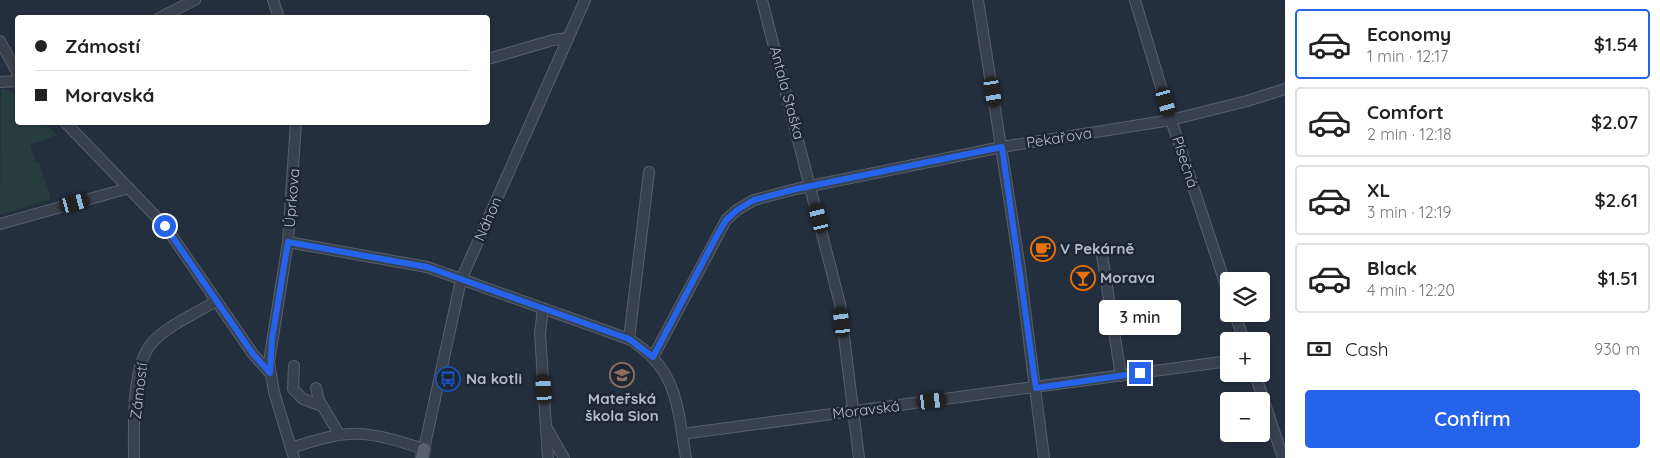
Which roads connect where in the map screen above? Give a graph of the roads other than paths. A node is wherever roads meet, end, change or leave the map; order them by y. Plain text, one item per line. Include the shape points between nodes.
1 (195, 0) edge
2 (274, 0) edge
3 (586, 0) edge
4 (762, 0) edge
5 (978, 0) edge
6 (1135, 0) edge
7 (165, 15) edge
8 (278, 15) edge
9 (568, 38) junction
10 (0, 41) edge
11 (490, 58) edge
12 (15, 68) edge
13 (0, 82) edge
14 (15, 82) edge
15 (1285, 89) edge
16 (1171, 120) junction
17 (68, 125) edge
18 (296, 125) edge
19 (1002, 147) junction
20 (649, 172) dead end
21 (811, 186) junction
22 (129, 188) junction
23 (0, 224) edge
24 (288, 242) junction
25 (1102, 255) dead end
26 (1221, 272) edge
27 (461, 280) junction
28 (216, 302) junction
29 (543, 309) junction
30 (629, 339) junction
31 (653, 357) junction
32 (1220, 362) edge
33 (294, 366) dead end
34 (270, 373) junction
35 (1121, 376) junction
36 (1258, 382) edge
37 (316, 388) dead end
38 (1036, 388) junction
39 (322, 406) junction
40 (853, 412) junction
41 (546, 427) junction
42 (339, 434) junction
43 (682, 434) junction
44 (292, 453) edge
45 (423, 454) edge
46 (134, 458) edge
47 (548, 458) edge
48 (564, 458) edge
49 (686, 458) edge
50 (859, 458) edge
51 (1044, 458) edge
52 (1283, 458) edge

1 - 7 street
2 - 8 street
3 - 9 street, Náhon
4 - 21 street, Antala Staška
5 - 19 street
6 - 16 street, Písečná
9 - 11 street
9 - 27 street, Náhon
10 - 12 street
13 - 14 street
15 - 16 street, Pekařova
16 - 19 street, Pekařova
16 - 26 street, Písečná
17 - 22 street
18 - 24 street, Úprkova
19 - 21 street, Pekařova
19 - 38 street
20 - 30 street
21 - 31 street, Pekařova via 754,200 726,220
21 - 40 street, Antala Staška via 840,304
22 - 23 street
22 - 28 street via 165,226
24 - 27 street via 427,267
24 - 34 street, Úprkova via 271,345
25 - 35 street
27 - 29 street
27 - 45 street, Náhon
28 - 34 street
28 - 46 street, Zámostí via 166,331 145,352 138,380
29 - 30 street
29 - 41 street via 540,333
30 - 31 street
31 - 43 street via 661,365 670,384
32 - 35 street, Moravská
33 - 39 street via 293,389 303,399
34 - 44 street, Úprkova
35 - 38 street, Moravská
36 - 52 street
37 - 39 street
38 - 40 street, Moravská
38 - 51 street
39 - 42 street
40 - 43 street, Moravská
40 - 50 street, Antala Staška
41 - 47 street
41 - 48 street
42 - 44 street, Úprkova
42 - 45 street, Úprkova via 369,434
43 - 49 street

